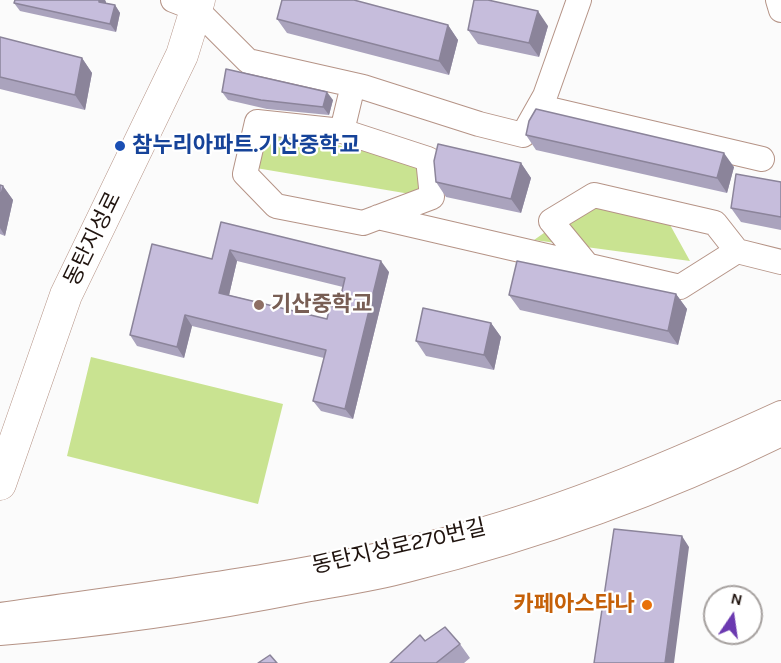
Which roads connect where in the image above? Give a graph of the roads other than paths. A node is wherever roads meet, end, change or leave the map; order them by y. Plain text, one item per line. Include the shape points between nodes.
1 (579, 0) edge
2 (778, 0) edge
3 (189, 3) edge
4 (781, 9) edge
5 (353, 85) junction
6 (540, 106) junction
7 (342, 131) junction
8 (762, 159) dead end
9 (378, 217) junction
10 (737, 251) junction
11 (781, 262) edge
12 (588, 266) junction
13 (781, 413) edge
14 (781, 434) edge
15 (0, 484) edge
16 (0, 615) edge
17 (0, 633) edge

1 - 6 street
2 - 4 street
3 - 5 street via 248,61
3 - 15 main road, 동탄지성로 via 182,55 66,295
5 - 6 street via 523,135
5 - 7 street
6 - 8 street
7 - 9 street via 428,159 432,197
7 - 9 street via 257,122 245,174 276,206 363,223
9 - 12 street
10 - 11 street
10 - 12 street via 680,287
10 - 12 street via 715,223 594,195 551,221
13 - 16 street, 동탄지성로270번길 via 617,484 460,536 256,579
14 - 17 street via 687,477 576,519 406,571 120,621

